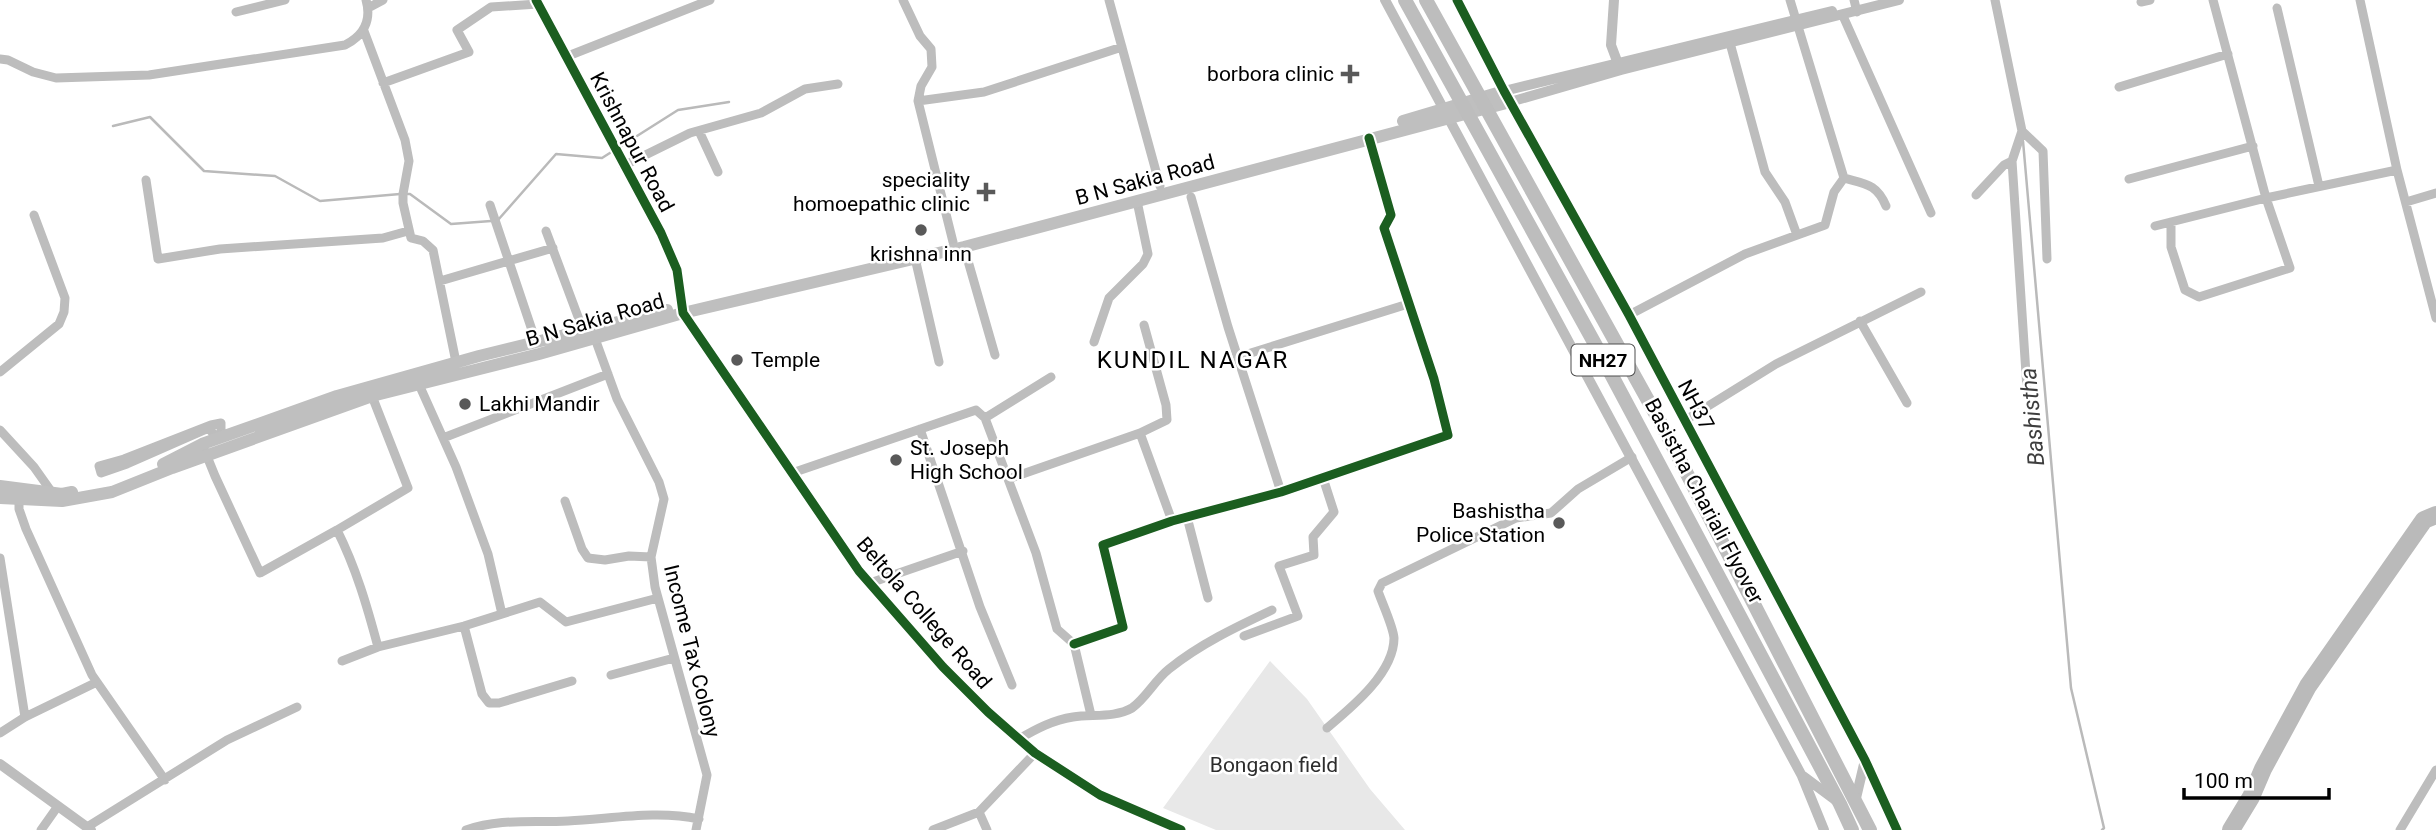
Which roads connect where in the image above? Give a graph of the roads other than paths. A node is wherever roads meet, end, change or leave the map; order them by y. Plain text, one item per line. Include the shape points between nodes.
1 (285, 0) edge
2 (383, 0) edge
3 (710, 0) edge
4 (903, 0) edge
5 (1109, 0) edge
6 (1385, 0) edge
7 (1405, 0) edge
8 (1426, 0) edge
9 (1457, 0) edge
10 (1614, 0) edge
11 (1790, 0) edge
12 (1899, 0) edge
13 (1995, 0) edge
14 (2213, 0) edge
15 (2360, 0) edge
16 (537, 2) edge
17 (367, 4) edge
18 (1855, 6) edge
19 (2277, 8) dead end
20 (236, 12) dead end
21 (1843, 16) junction
22 (1798, 23) junction
23 (364, 31) junction
24 (1730, 43) junction
25 (1122, 47) junction
26 (2228, 54) junction
27 (568, 56) junction
28 (0, 60) edge
29 (1619, 66) junction
30 (383, 83) junction
31 (838, 84) dead end
32 (2119, 87) dead end
33 (1507, 97) junction
34 (918, 101) junction
35 (1445, 115) junction
36 (698, 131) junction
37 (2022, 131) junction
38 (1369, 138) junction
39 (2253, 146) junction
40 (2012, 161) junction
41 (623, 166) junction
42 (2398, 170) junction
43 (718, 172) dead end
44 (1844, 178) junction
45 (2129, 179) dead end
46 (146, 180) dead end
47 (1160, 186) junction
48 (2319, 186) junction
49 (2436, 193) edge
50 (1976, 195) dead end
51 (1191, 197) dead end
52 (2266, 198) junction
53 (1136, 201) junction
54 (2406, 202) junction
55 (490, 205) dead end
56 (1886, 206) dead end
57 (1931, 213) dead end
58 (34, 215) dead end
59 (2171, 222) junction
60 (2155, 226) dead end
61 (408, 231) junction
62 (546, 231) dead end
63 (1797, 235) junction
64 (959, 244) junction
65 (553, 248) junction
66 (915, 258) junction
67 (2048, 259) dead end
68 (509, 261) junction
69 (440, 281) junction
70 (1921, 292) dead end
71 (1408, 304) junction
72 (683, 310) junction
73 (1629, 316) junction
74 (2436, 318) edge
75 (1860, 321) junction
76 (1144, 325) dead end
77 (590, 332) junction
78 (536, 342) junction
79 (1094, 342) dead end
80 (995, 355) dead end
81 (1237, 356) junction
82 (456, 362) junction
83 (939, 362) dead end
84 (0, 372) edge
85 (608, 374) junction
86 (1051, 377) dead end
87 (416, 379) junction
88 (2027, 389) dead end
89 (373, 396) junction
90 (1907, 403) dead end
91 (985, 418) junction
92 (1684, 421) junction
93 (920, 429) junction
94 (0, 430) edge
95 (1140, 433) junction
96 (220, 438) junction
97 (443, 438) junction
98 (204, 450) junction
99 (1632, 457) junction
100 (792, 473) junction
101 (1008, 478) junction
102 (1323, 478) junction
103 (0, 486) edge
104 (1282, 492) junction
105 (19, 494) junction
106 (58, 495) junction
107 (0, 498) edge
108 (565, 501) dead end
109 (1187, 517) junction
110 (1172, 521) junction
111 (337, 530) junction
112 (963, 551) junction
113 (651, 557) junction
114 (0, 558) edge
115 (870, 583) junction
116 (658, 598) junction
117 (1208, 598) dead end
118 (1272, 610) dead end
119 (502, 614) junction
120 (464, 626) junction
121 (1244, 636) dead end
122 (1074, 644) junction
123 (378, 647) junction
124 (674, 658) junction
125 (342, 661) dead end
126 (611, 675) dead end
127 (572, 681) dead end
128 (97, 682) junction
129 (1012, 685) dead end
130 (296, 707) dead end
131 (1091, 715) junction
132 (25, 717) junction
133 (1327, 728) dead end
134 (0, 733) edge
135 (1019, 739) junction
136 (1035, 753) junction
137 (1865, 760) junction
138 (0, 764) edge
139 (2436, 770) edge
140 (1802, 776) junction
141 (165, 780) junction
142 (1856, 798) junction
143 (1840, 804) junction
144 (58, 806) junction
145 (979, 812) junction
146 (699, 818) junction
147 (89, 828) edge
148 (41, 830) edge
149 (466, 830) edge
150 (696, 830) edge
151 (933, 830) edge
152 (987, 830) edge
153 (1181, 830) edge
154 (1824, 830) edge
155 (1852, 830) edge
156 (1870, 830) edge
157 (1897, 830) edge
158 (2400, 830) edge

1 - 20 street
2 - 17 street
3 - 27 street
4 - 34 street via 931,49 932,67
5 - 25 street
6 - 35 street
7 - 143 highway, Basistha Chariali Flyover / NH27
8 - 142 highway, Basistha Chariali Flyover / NH27 via 1665,431
9 - 33 street, NH37
10 - 29 street via 1611,44
11 - 22 street
12 - 18 street
13 - 37 street
14 - 26 street
15 - 42 street
16 - 27 street, Krishnapur Road
16 - 30 street via 491,7 457,30 469,52
17 - 23 street
18 - 21 street
18 - 22 street
19 - 48 street
21 - 22 street
21 - 57 street
22 - 24 street
22 - 29 street
22 - 44 street
23 - 28 street via 345,45 149,75 56,78
23 - 30 street
24 - 29 street
24 - 63 street via 1765,173 1785,202
25 - 34 street via 984,92
25 - 47 street
26 - 32 street
26 - 39 street
27 - 41 street, Krishnapur Road
29 - 33 street
30 - 61 street via 409,161 403,194
31 - 36 street via 805,89 761,113
33 - 35 main road
33 - 73 street, NH37
34 - 64 street
35 - 38 main road, B N Sakia Road
35 - 47 main road, B N Sakia Road
35 - 99 street
36 - 41 street
36 - 43 street
37 - 40 street
37 - 67 street via 2043,151
38 - 53 main road, B N Sakia Road
38 - 71 street via 1391,215 1384,228
39 - 45 street
39 - 52 street
40 - 50 street
40 - 88 street
41 - 72 street, Krishnapur Road via 677,271
42 - 48 street
42 - 54 street
44 - 56 street via 1874,187
44 - 63 street via 1834,192 1825,225
46 - 61 street via 158,259 220,249 383,238
47 - 64 main road, B N Sakia Road
48 - 52 street
49 - 54 street
51 - 81 street
52 - 59 street
52 - 59 street via 2290,268 2199,296 2185,290 2171,247
53 - 64 main road, B N Sakia Road
53 - 79 street via 1147,254 1143,264 1109,298
54 - 74 street
55 - 68 street
58 - 84 street via 65,298 64,312 59,324
59 - 60 street
61 - 69 street via 411,238 433,250
62 - 65 street, Income Tax Colony
63 - 73 street via 1745,254
64 - 66 main road, B N Sakia Road
64 - 72 main road, B N Sakia Road
64 - 80 street
65 - 68 street
65 - 77 street, Income Tax Colony
66 - 72 main road, B N Sakia Road
66 - 83 street
68 - 69 street
68 - 78 street
69 - 82 street
70 - 75 street
71 - 81 street
71 - 102 street via 1448,435
72 - 77 main road, B N Sakia Road
72 - 100 street, Beltola College Road
73 - 92 street, NH37
75 - 90 street
75 - 92 street via 1776,364
76 - 95 street via 1167,419
77 - 78 main road, B N Sakia Road
77 - 85 street, Income Tax Colony
77 - 87 main road, B N Sakia Road
78 - 82 main road, B N Sakia Road
81 - 104 street
82 - 87 main road, B N Sakia Road
85 - 97 street
85 - 113 street, Income Tax Colony via 664,499
86 - 91 street
87 - 89 main road, B N Sakia Road
87 - 96 main road, B N Sakia Road via 337,396
87 - 97 street
89 - 98 main road, B N Sakia Road
89 - 111 street via 408,488
91 - 93 street via 976,410
91 - 101 street
92 - 137 street, NH37
93 - 100 street
93 - 112 street
94 - 106 street
95 - 101 street
95 - 110 street
96 - 96 street via 209,428 101,473 99,466 221,423
96 - 98 main road, B N Sakia Road
97 - 119 street via 488,554
98 - 106 main road, B N Sakia Road via 168,461 113,488
98 - 111 street via 260,573
99 - 133 street via 1578,489 1551,513 1516,518 1382,583 1378,591 1394,637 1385,668 1359,700
99 - 140 street
100 - 115 street, Beltola College Road
101 - 122 street via 1057,629
102 - 104 street
102 - 121 street via 1334,512 1313,537 1314,555 1279,566 1297,616
103 - 105 main road, B N Sakia Road
104 - 109 street
105 - 106 main road, B N Sakia Road
105 - 107 main road, B N Sakia Road
105 - 128 street via 26,529
108 - 113 street via 587,558
109 - 110 street
109 - 117 street
110 - 122 street via 1103,545 1123,627
111 - 123 street via 351,557
112 - 115 street
112 - 129 street
113 - 116 street, Income Tax Colony
114 - 132 street
115 - 135 street, Beltola College Road via 943,667
116 - 119 street via 566,622 540,602
116 - 124 street, Income Tax Colony
118 - 131 street via 1167,670 1133,707 1118,714
119 - 120 street
120 - 123 street
120 - 127 street via 482,694 489,703
122 - 131 street
123 - 125 street
124 - 126 street
124 - 146 street, Income Tax Colony via 707,775
128 - 132 street
128 - 141 street
130 - 141 street via 227,740
131 - 135 street via 1041,726
132 - 134 street
135 - 136 street, Beltola College Road
136 - 145 street
136 - 153 street, Beltola College Road via 1100,795
137 - 142 street
137 - 157 street, NH37
138 - 144 street
139 - 158 street
140 - 143 street
140 - 154 street
141 - 147 street
142 - 156 highway, NH27
143 - 155 highway, NH27
144 - 147 street
144 - 148 street
145 - 151 street
145 - 152 street
146 - 149 street via 678,814 489,822
146 - 150 street, Income Tax Colony

